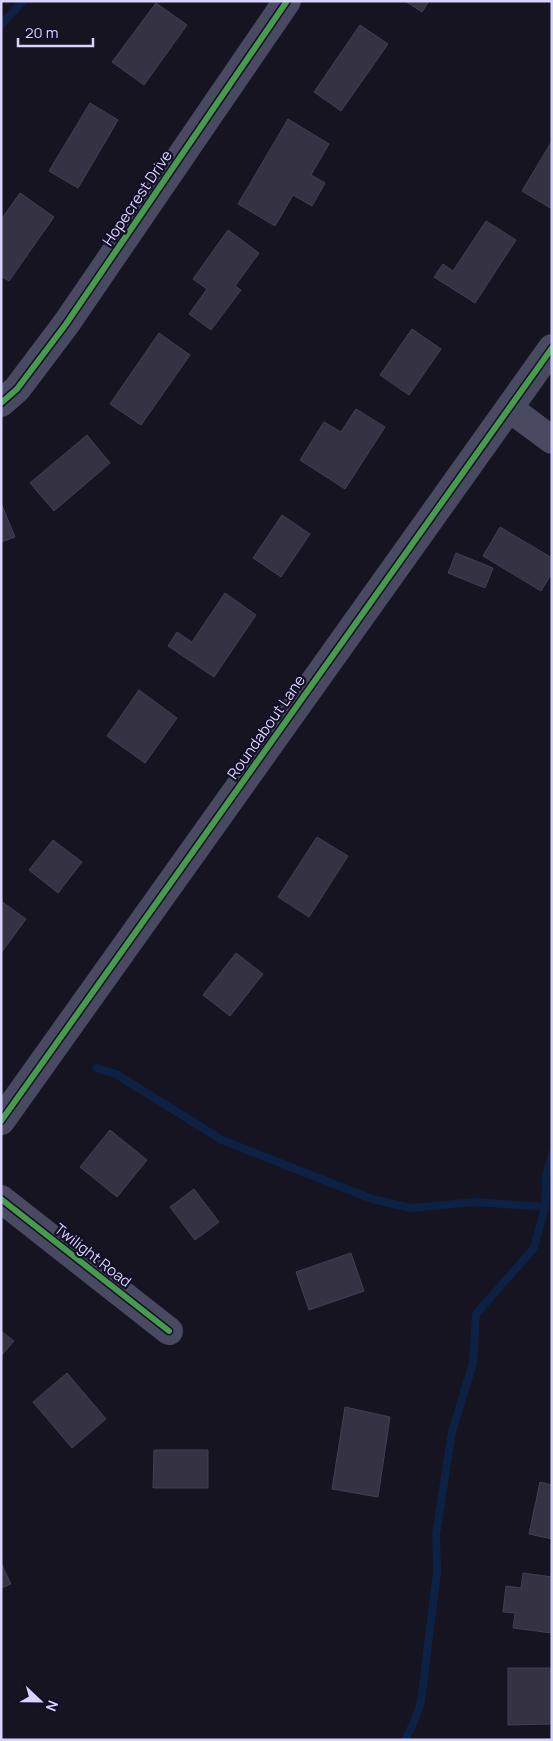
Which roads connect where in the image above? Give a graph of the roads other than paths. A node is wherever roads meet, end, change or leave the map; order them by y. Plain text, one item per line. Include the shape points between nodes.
1 (287, 1) edge
2 (552, 348) edge
3 (1, 403) edge
4 (509, 408) junction
5 (552, 440) edge
6 (1, 1121) edge
7 (1, 1199) edge
8 (170, 1331) dead end

1 - 3 street, Hopecrest Drive via 66,324 17,389
2 - 4 street, Roundabout Lane
4 - 5 street
4 - 6 street, Roundabout Lane
7 - 8 street, Twilight Road

